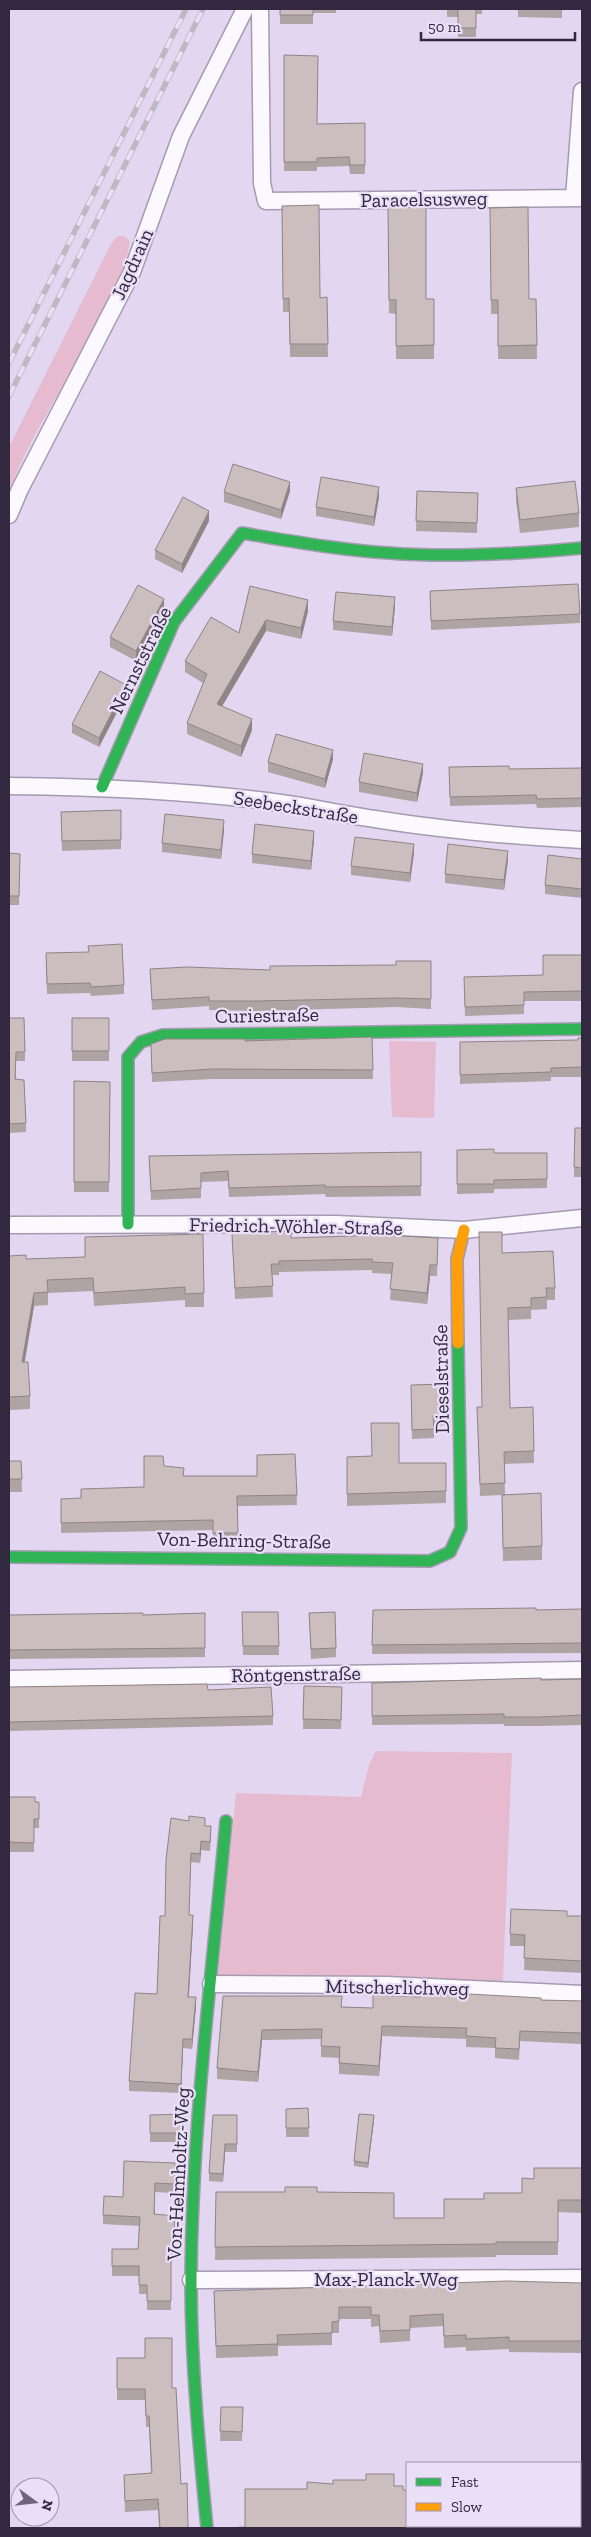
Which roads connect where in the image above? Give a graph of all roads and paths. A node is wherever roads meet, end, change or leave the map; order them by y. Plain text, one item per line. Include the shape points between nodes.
1 (245, 9) edge
2 (260, 9) edge
3 (582, 91) edge
4 (578, 198) edge
5 (9, 515) edge
6 (582, 548) edge
7 (9, 786) edge
8 (102, 787) junction
9 (582, 840) edge
10 (582, 1029) edge
11 (582, 1218) edge
12 (128, 1224) junction
13 (9, 1225) edge
14 (464, 1230) junction
15 (461, 1528) joint
16 (9, 1557) edge
17 (582, 1670) edge
18 (9, 1679) edge
19 (226, 1821) dead end
20 (211, 1984) junction
21 (582, 1994) edge
22 (582, 2278) edge
23 (191, 2280) junction
24 (207, 2528) edge

1 - 5 street, Jagdrain via 181,136 132,272
2 - 4 street, Paracelsusweg via 262,184 266,201
3 - 4 street
6 - 8 street, Nernststraße via 455,556 363,551 242,533 174,622
7 - 8 street, Seebeckstraße
8 - 9 street, Seebeckstraße via 267,801 375,820 516,837
10 - 12 street, Curiestraße via 163,1035 141,1042 128,1057
11 - 14 street, Friedrich-Wöhler-Straße
12 - 13 street, Friedrich-Wöhler-Straße
12 - 14 street, Friedrich-Wöhler-Straße via 336,1224
14 - 15 street, Dieselstraße via 458,1259
15 - 16 street, Von-Behring-Straße via 450,1552 430,1561
17 - 18 street, Röntgenstraße
19 - 20 street, Von-Helmholtz-Weg
20 - 21 street, Mitscherlichweg via 387,1985
20 - 23 street, Von-Helmholtz-Weg via 198,2133
22 - 23 street, Max-Planck-Weg
23 - 24 street, Von-Helmholtz-Weg via 198,2434

